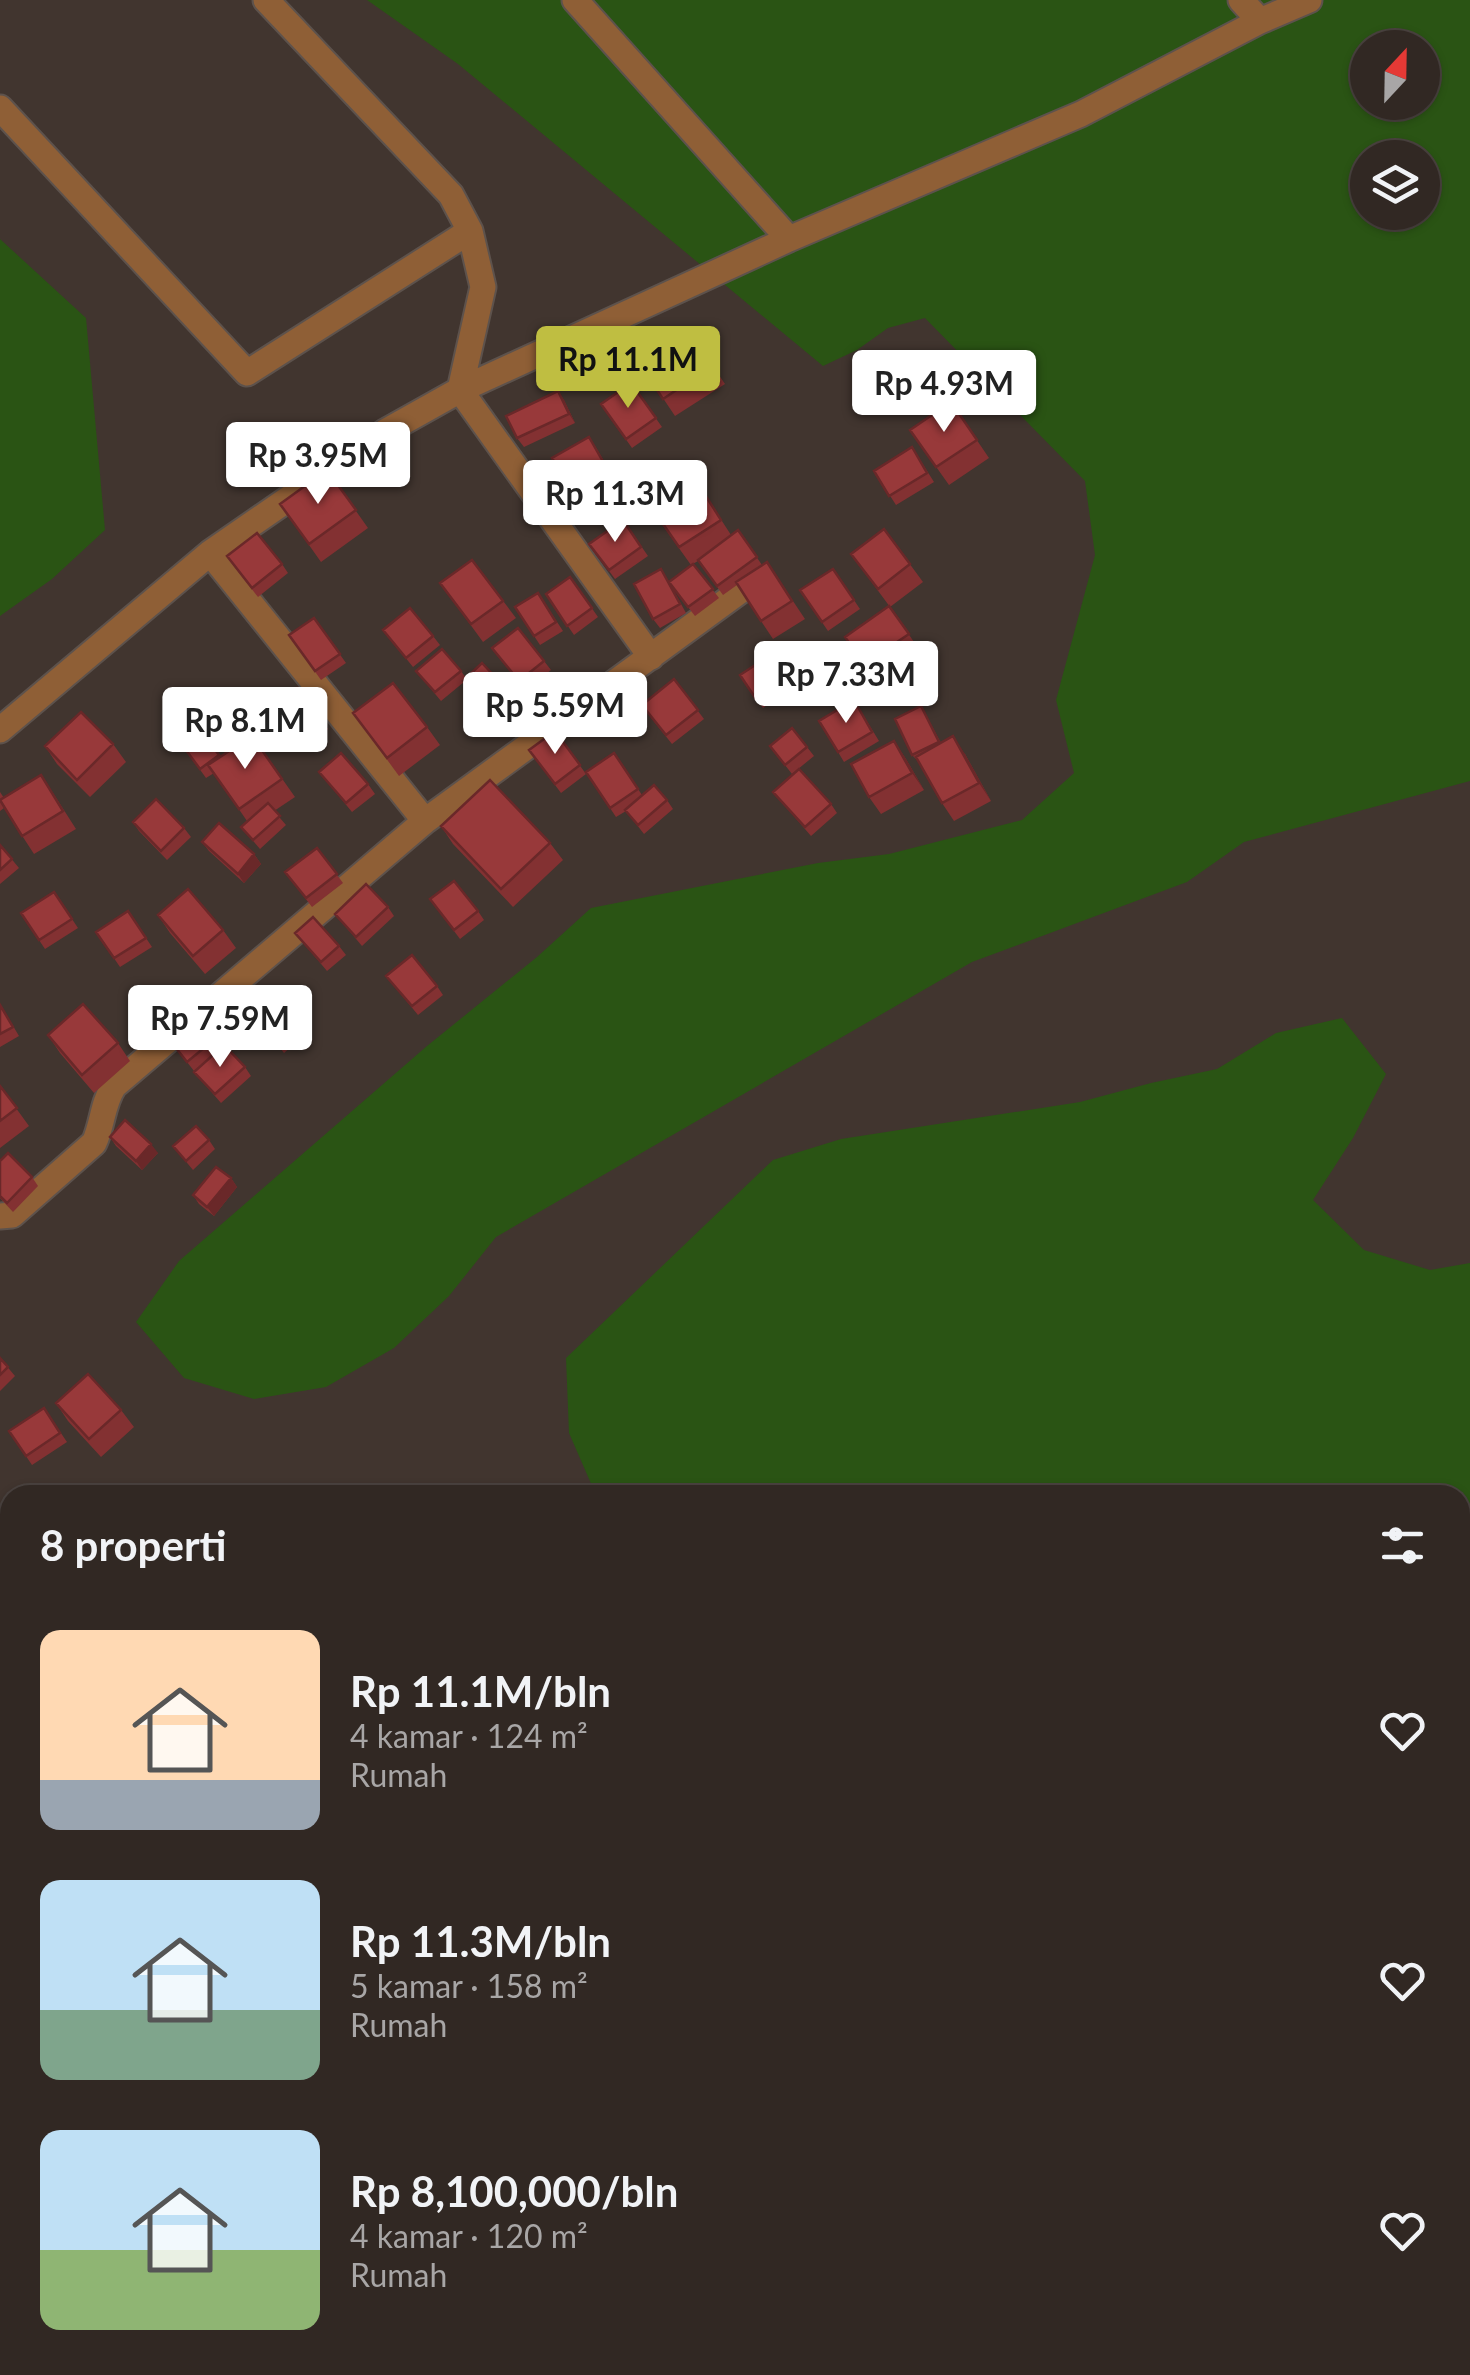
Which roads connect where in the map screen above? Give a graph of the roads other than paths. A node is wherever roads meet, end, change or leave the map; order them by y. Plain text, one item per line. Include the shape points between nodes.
1 (266, 0) edge
2 (575, 0) edge
3 (1241, 0) edge
4 (1309, 0) edge
5 (1260, 22) junction
6 (0, 108) edge
7 (470, 231) junction
8 (788, 239) junction
9 (460, 390) junction
10 (210, 553) junction
11 (751, 583) edge
12 (651, 657) junction
13 (0, 730) edge
14 (426, 821) junction
15 (0, 1216) edge

1 - 7 street via 452,195
2 - 8 street
3 - 5 street
4 - 5 street
5 - 8 street via 1081,114
6 - 7 street via 248,373
7 - 9 street via 484,286
8 - 9 street
9 - 10 street via 385,432
9 - 12 street
10 - 13 street
10 - 14 street
11 - 12 street
12 - 14 street
14 - 15 street via 114,1086 94,1143 12,1216

